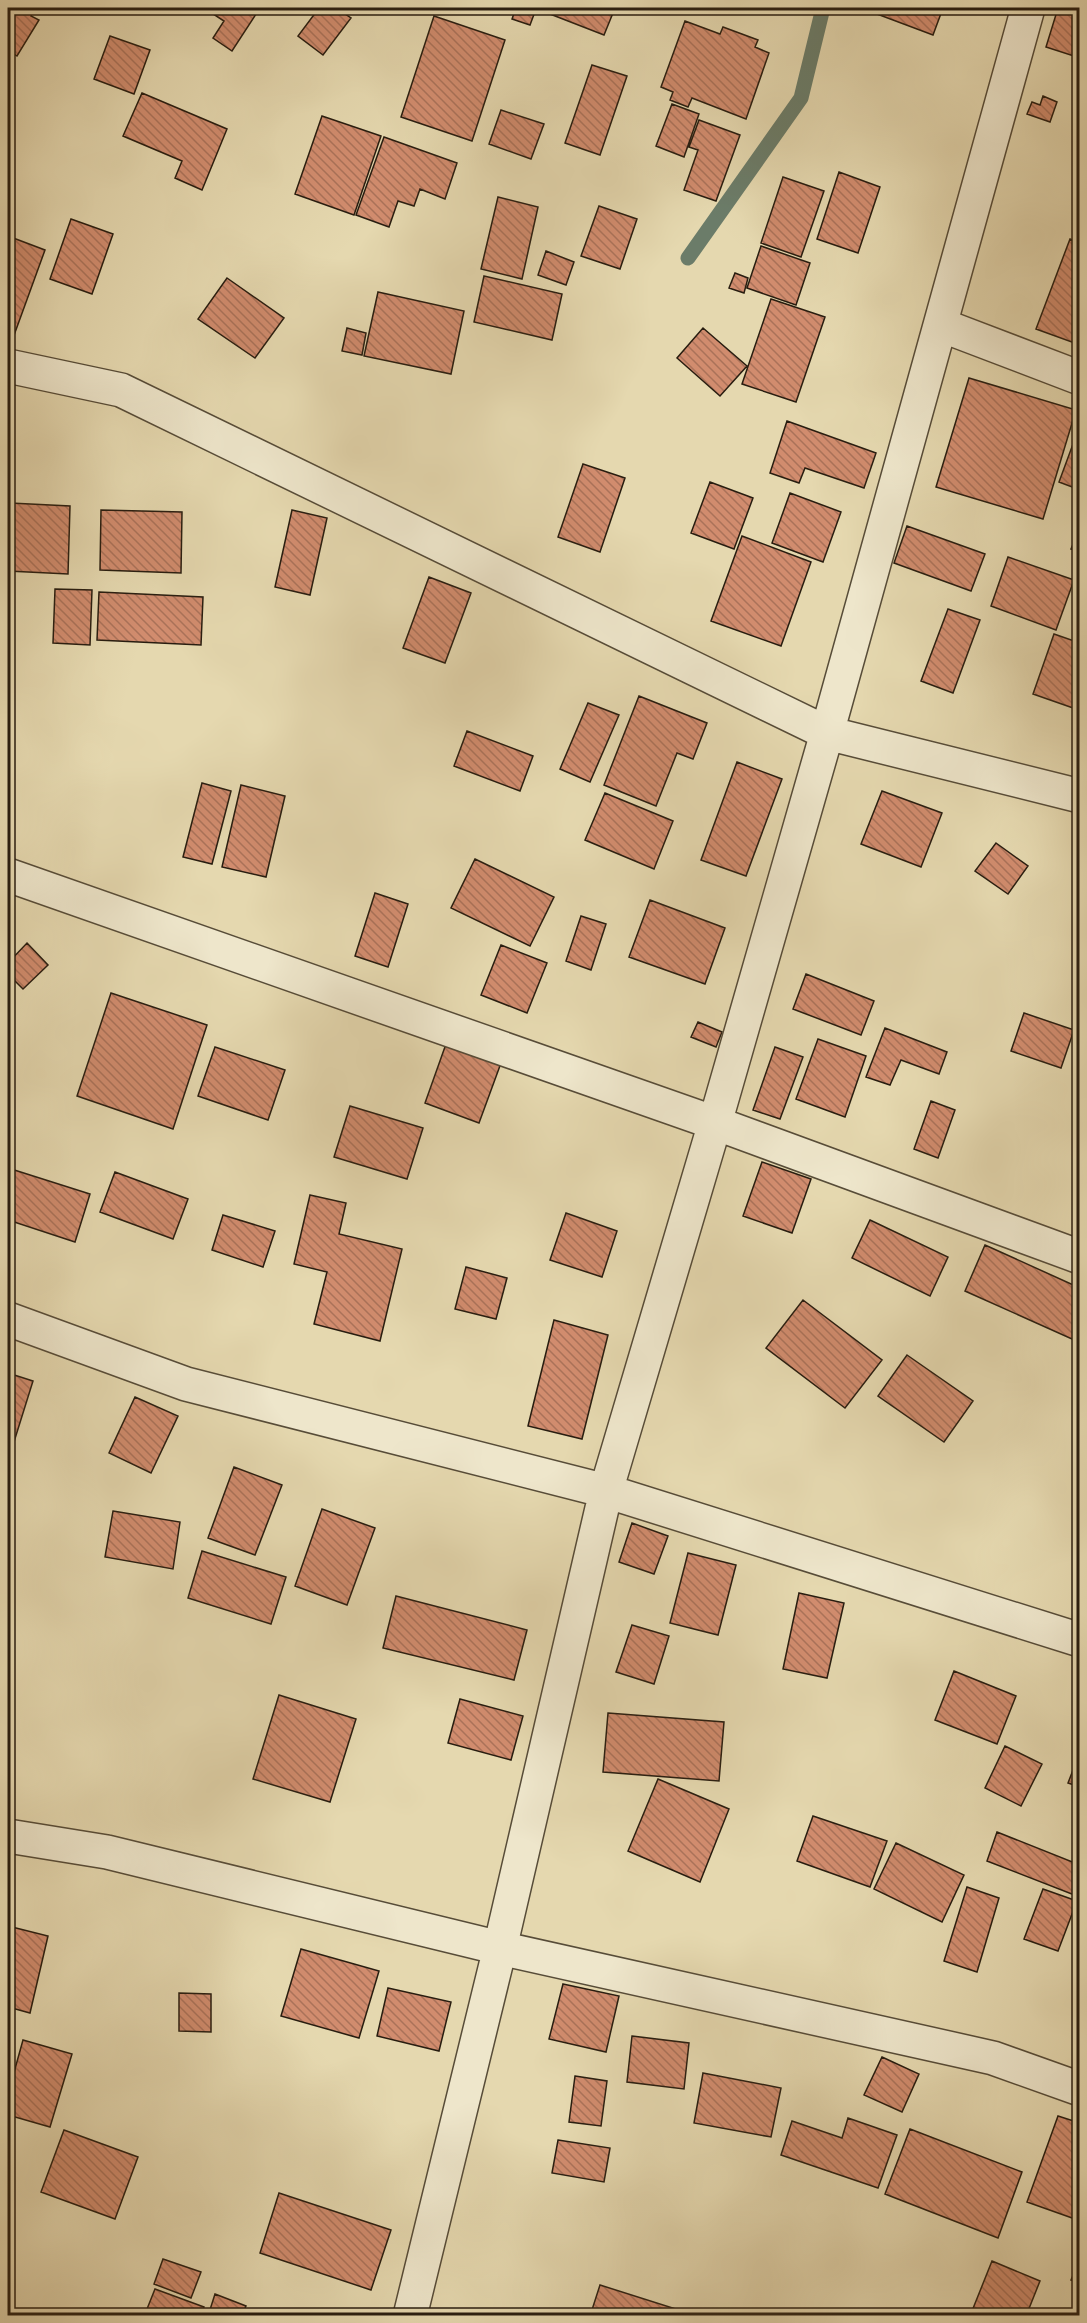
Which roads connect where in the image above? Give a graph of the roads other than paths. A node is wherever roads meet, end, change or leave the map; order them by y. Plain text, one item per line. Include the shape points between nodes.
1 (1028, 8) edge
2 (941, 325) junction
3 (8, 366) edge
4 (1080, 378) edge
5 (827, 733) junction
6 (1080, 796) edge
7 (8, 875) edge
8 (714, 1123) junction
9 (1080, 1257) edge
10 (8, 1319) edge
11 (606, 1491) junction
12 (1080, 1640) edge
13 (8, 1836) edge
14 (500, 1948) junction
15 (1080, 2089) edge
16 (410, 2316) edge

1 - 2 street
2 - 4 street
2 - 5 street
3 - 5 street via 121,390
5 - 6 street
5 - 8 street
7 - 8 street
8 - 9 street
8 - 11 street
10 - 11 street via 186,1384
11 - 12 street
11 - 14 street
13 - 14 street via 107,1852
14 - 15 street via 993,2058
14 - 16 street

